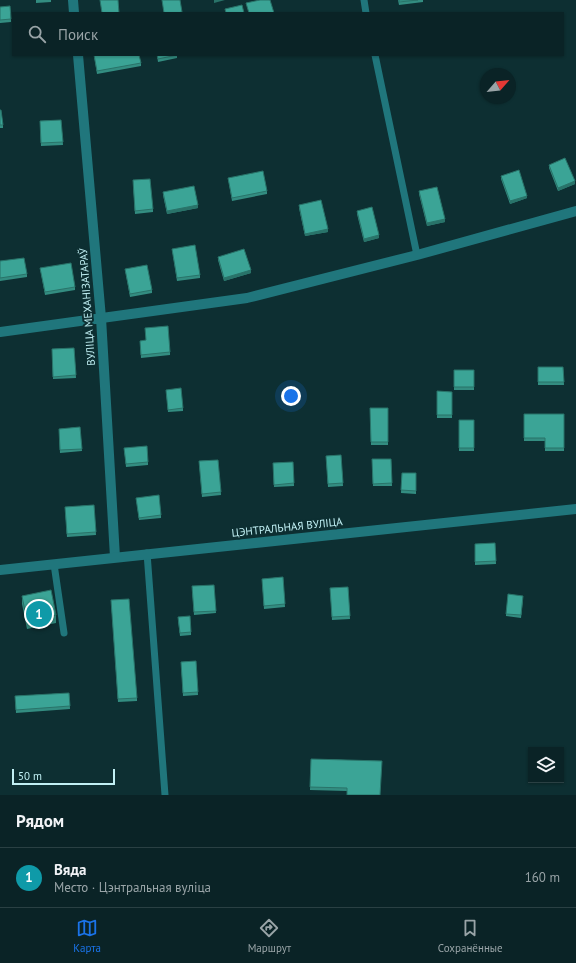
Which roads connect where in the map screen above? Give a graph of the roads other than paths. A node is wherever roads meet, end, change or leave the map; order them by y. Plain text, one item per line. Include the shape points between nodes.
1 (73, 0) edge
2 (364, 0) edge
3 (74, 12) edge
4 (366, 12) edge
5 (78, 56) edge
6 (375, 56) edge
7 (576, 211) edge
8 (416, 255) junction
9 (101, 318) junction
10 (0, 332) edge
11 (576, 509) edge
12 (147, 553) junction
13 (115, 557) junction
14 (54, 564) junction
15 (0, 570) edge
16 (64, 633) dead end
17 (165, 795) edge

1 - 3 street
2 - 4 lane
5 - 9 street, ВУЛІЦА МЕХАНІЗАТАРАЎ
6 - 8 lane
7 - 8 street
8 - 9 street via 247,298
9 - 10 street
9 - 13 street, ВУЛІЦА МЕХАНІЗАТАРАЎ
11 - 12 street, ЦЭНТРАЛЬНАЯ ВУЛІЦА
12 - 13 street, ЦЭНТРАЛЬНАЯ ВУЛІЦА
12 - 17 lane
13 - 14 street, ЦЭНТРАЛЬНАЯ ВУЛІЦА
14 - 15 street, ЦЭНТРАЛЬНАЯ ВУЛІЦА
14 - 16 lane

